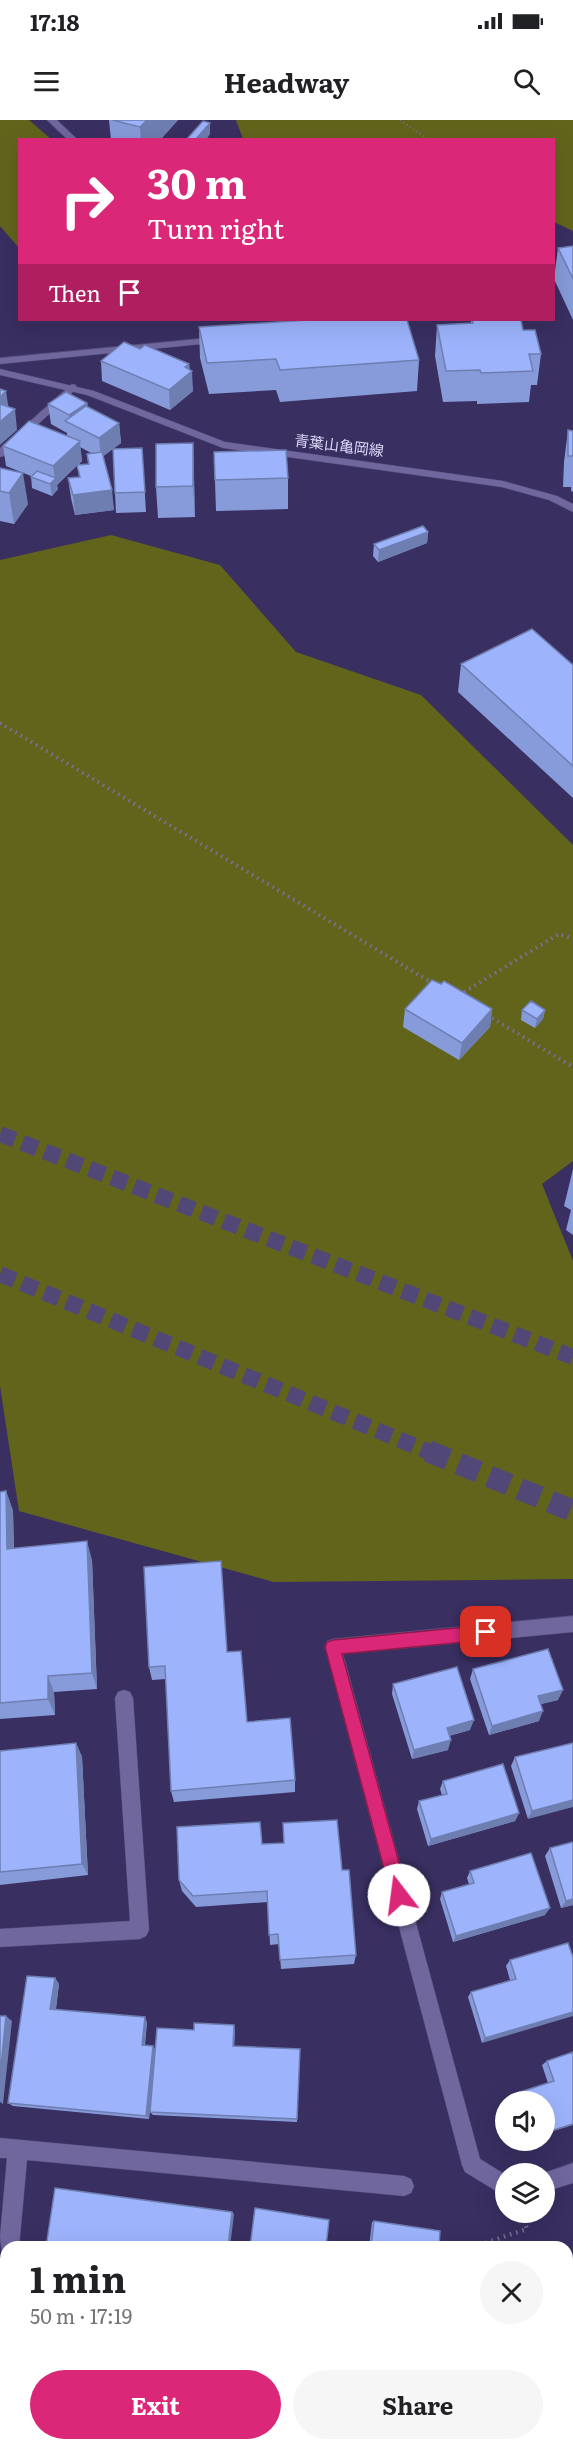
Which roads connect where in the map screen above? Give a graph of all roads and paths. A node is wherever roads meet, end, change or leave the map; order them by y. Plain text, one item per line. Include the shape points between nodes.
1 (52, 120) edge
2 (400, 120) edge
3 (72, 138) edge
4 (426, 138) edge
5 (227, 339) edge
6 (0, 361) edge
7 (0, 372) edge
8 (72, 387) junction
9 (0, 454) edge
10 (573, 508) edge
11 (0, 723) edge
12 (573, 939) edge
13 (436, 985) edge
14 (466, 1003) edge
15 (486, 1015) edge
16 (573, 1067) edge
17 (573, 1624) edge
18 (124, 1698) dead end
19 (0, 1938) edge
20 (9, 2148) edge
21 (573, 2173) edge
22 (555, 2179) edge
23 (495, 2180) edge
24 (404, 2186) dead end
25 (525, 2223) edge
26 (9, 2241) edge
27 (491, 2241) edge

1 - 3 street
2 - 4 path
5 - 6 street
7 - 8 street, 青葉山亀岡線
8 - 9 street
8 - 10 street, 青葉山亀岡線 via 223,445 503,484
11 - 13 path
12 - 14 path via 559,934 456,997
15 - 16 path
17 - 23 street via 333,1647 472,2165
18 - 19 street via 140,1930
20 - 24 street
20 - 26 street
21 - 22 street
25 - 27 path via 527,2229

